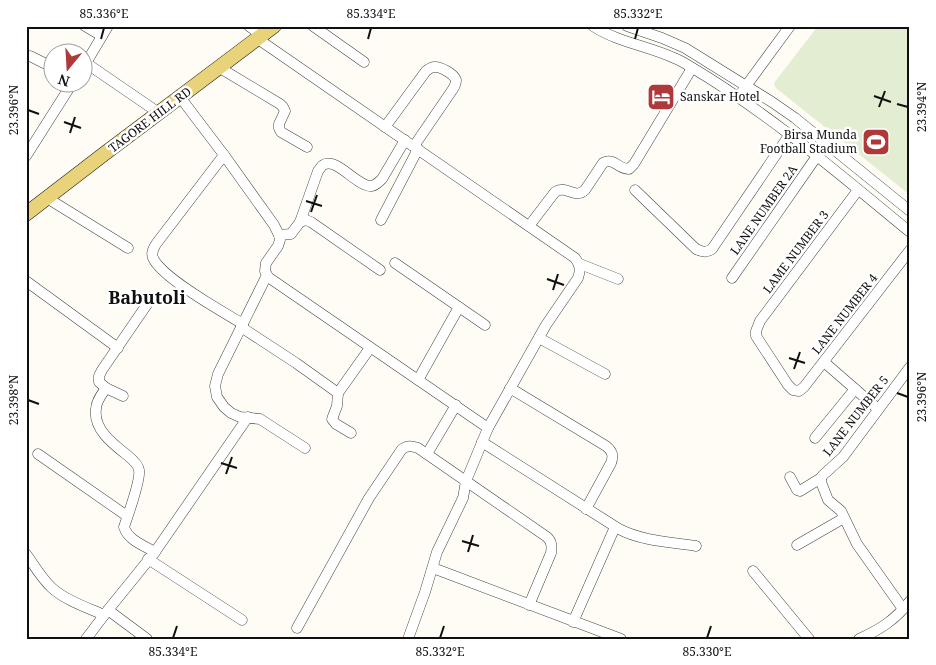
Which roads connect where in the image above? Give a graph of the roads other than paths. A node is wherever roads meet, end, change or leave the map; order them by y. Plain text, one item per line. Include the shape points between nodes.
1 (84, 26) edge
2 (108, 26) edge
3 (249, 26) edge
4 (313, 26) edge
5 (593, 26) edge
6 (628, 26) edge
7 (790, 26) edge
8 (265, 31) edge
9 (102, 36) junction
10 (92, 53) edge
11 (30, 56) dead end
12 (42, 61) edge
13 (364, 62) dead end
14 (220, 68) junction
15 (692, 68) junction
16 (92, 71) edge
17 (746, 86) junction
18 (68, 92) edge
19 (180, 97) junction
20 (737, 97) junction
21 (159, 113) junction
22 (385, 127) junction
23 (790, 134) junction
24 (404, 140) junction
25 (307, 147) dead end
26 (416, 148) junction
27 (224, 155) junction
28 (26, 156) edge
29 (817, 156) junction
30 (635, 190) dead end
31 (858, 190) junction
32 (47, 198) junction
33 (910, 211) edge
34 (26, 214) edge
35 (381, 220) dead end
36 (300, 222) junction
37 (529, 226) junction
38 (910, 232) edge
39 (279, 235) junction
40 (128, 248) dead end
41 (910, 250) edge
42 (395, 263) dead end
43 (580, 264) junction
44 (380, 270) dead end
45 (267, 275) junction
46 (732, 278) dead end
47 (618, 279) dead end
48 (26, 281) edge
49 (26, 289) edge
50 (38, 298) dead end
51 (150, 300) dead end
52 (459, 307) junction
53 (242, 326) junction
54 (485, 326) dead end
55 (539, 338) junction
56 (118, 348) junction
57 (370, 348) junction
58 (824, 362) junction
59 (910, 367) edge
60 (605, 374) dead end
61 (418, 380) junction
62 (106, 388) junction
63 (510, 388) junction
64 (854, 389) junction
65 (799, 391) joint
66 (338, 393) junction
67 (122, 396) dead end
68 (456, 406) junction
69 (878, 409) junction
70 (248, 418) junction
71 (488, 428) junction
72 (351, 433) dead end
73 (815, 438) dead end
74 (482, 442) junction
75 (305, 448) dead end
76 (38, 454) dead end
77 (427, 454) junction
78 (790, 477) dead end
79 (821, 478) junction
80 (466, 481) junction
81 (586, 509) junction
82 (127, 516) junction
83 (844, 518) junction
84 (615, 527) junction
85 (797, 545) dead end
86 (696, 546) dead end
87 (26, 554) edge
88 (151, 555) junction
89 (433, 568) junction
90 (753, 571) dead end
91 (908, 603) edge
92 (529, 605) junction
93 (106, 613) junction
94 (242, 620) dead end
95 (573, 622) junction
96 (298, 628) dead end
97 (412, 637) edge
98 (86, 639) edge
99 (147, 639) edge
100 (620, 639) edge
101 (809, 639) edge
102 (859, 639) edge

1 - 9 street
2 - 9 street
3 - 8 street
4 - 13 street
5 - 15 street via 675,58
6 - 17 street via 685,48
7 - 17 street
8 - 14 main road, TAGORE HILL RD
8 - 22 street
9 - 10 street
11 - 12 street
14 - 19 main road, TAGORE HILL RD
14 - 25 street via 280,104 285,111 278,128
15 - 20 street
15 - 37 street via 629,169 612,161 602,162 581,193 559,189
16 - 21 street
17 - 20 street
17 - 33 street via 795,118
18 - 28 street
19 - 21 main road, TAGORE HILL RD
19 - 27 street
20 - 23 street
21 - 32 main road, TAGORE HILL RD
22 - 24 street
22 - 26 street via 426,71 437,67 454,76 454,89
23 - 29 street
23 - 30 street via 707,252 696,249
24 - 26 street
24 - 36 street via 382,179 371,186 336,166 323,164
26 - 35 street
26 - 37 street
27 - 39 street
27 - 53 street via 156,244 152,256 168,276
29 - 31 street
29 - 46 street, LANE NUMBER 2A
31 - 38 street
31 - 65 street, LAME NUMBER 3 via 760,321 756,331 756,336 788,385
32 - 34 main road, TAGORE HILL RD
32 - 40 street
36 - 39 street via 291,234
36 - 44 street via 311,222
37 - 43 street
39 - 45 street via 278,246 266,263 264,271
41 - 58 street, LANE NUMBER 4
42 - 52 street
43 - 47 street
43 - 55 street via 578,278
45 - 53 street
45 - 57 street
48 - 56 street
49 - 50 street
51 - 56 street
52 - 54 street
52 - 61 street
53 - 66 street
53 - 70 street via 215,386 224,407 231,413
55 - 60 street
55 - 63 street
56 - 62 street via 99,376 99,382
57 - 61 street
57 - 66 street
58 - 64 street
58 - 65 street, LANE NUMBER 4
59 - 69 street, LANE NUMBER 5
61 - 68 street
62 - 67 street
62 - 82 street via 98,401 96,420 109,440 139,468 140,477
63 - 71 street
63 - 81 street via 612,451 611,464
64 - 69 street
64 - 73 street
66 - 72 street via 332,419
68 - 71 street
68 - 77 street
69 - 79 street, LANE NUMBER 5 via 843,456
70 - 75 street via 266,422
70 - 88 street
71 - 74 street
74 - 80 street
74 - 81 street
76 - 82 street
77 - 80 street
77 - 96 street via 412,446 402,449 369,498
78 - 79 street, LANE NUMBER 5 via 800,491
79 - 83 street via 828,500
80 - 89 street via 463,498 437,552
80 - 92 street via 551,541 551,553
81 - 84 street
82 - 88 street via 126,533
83 - 85 street
83 - 91 street via 857,544
84 - 86 street via 630,535
84 - 95 street
87 - 93 street via 54,590
88 - 93 street
88 - 94 street
89 - 92 street
89 - 97 street
90 - 101 street
91 - 102 street via 900,614
92 - 95 street
93 - 98 street
93 - 99 street
95 - 100 street

